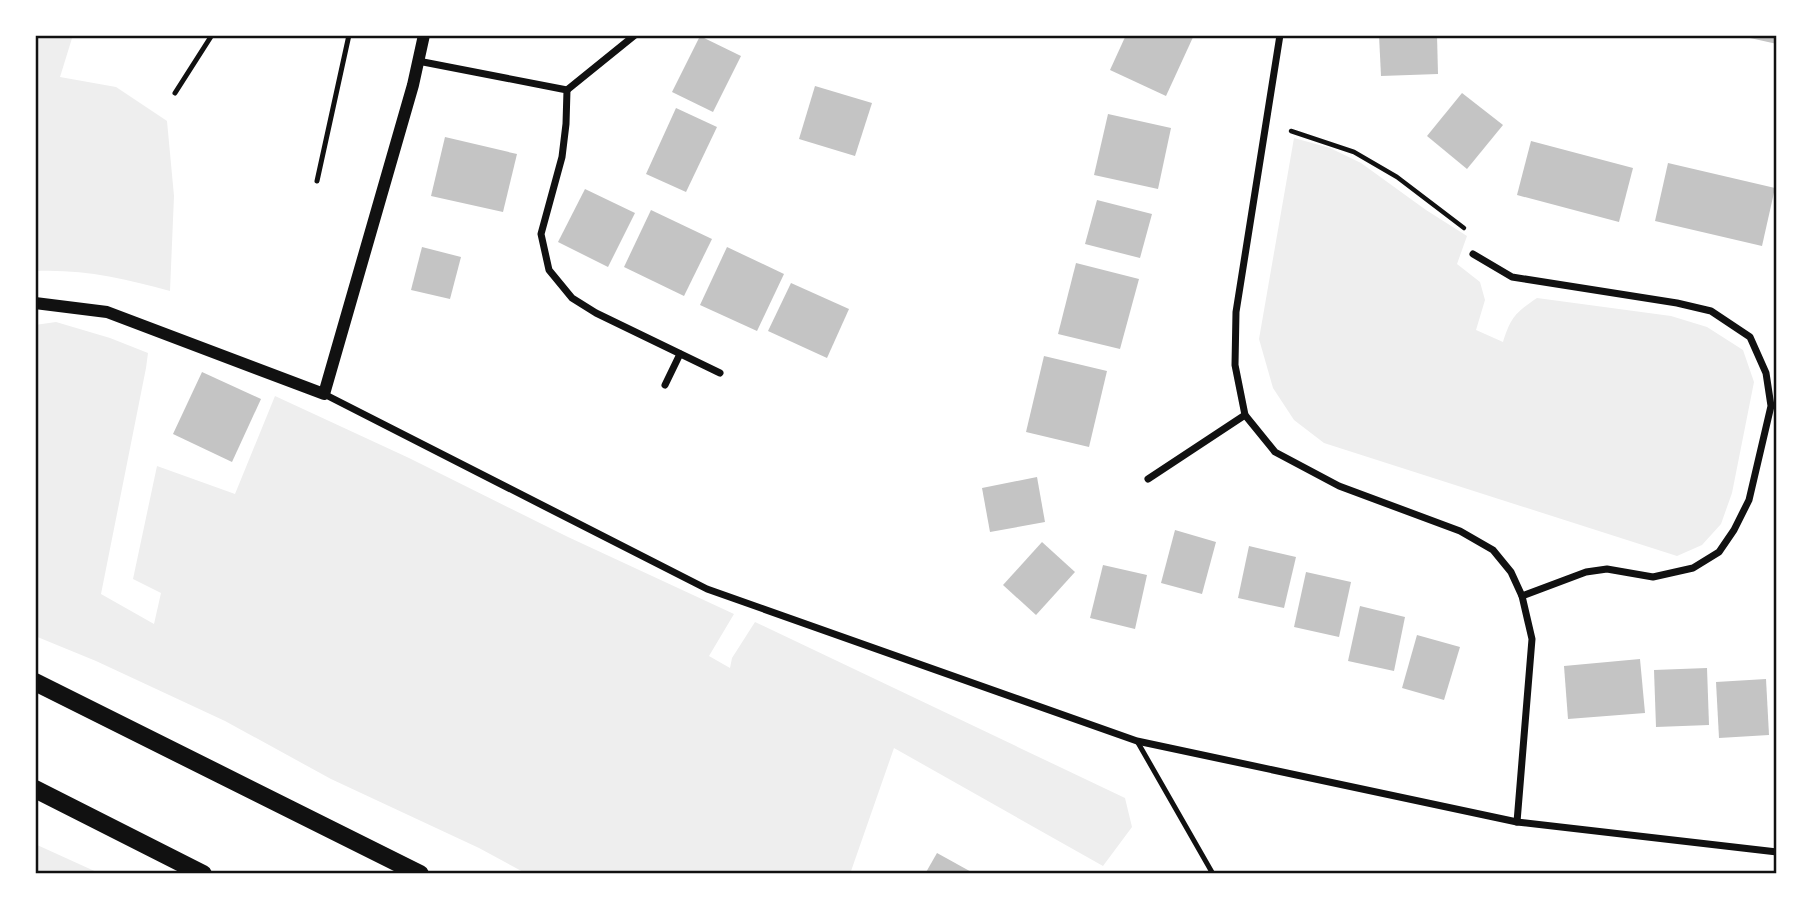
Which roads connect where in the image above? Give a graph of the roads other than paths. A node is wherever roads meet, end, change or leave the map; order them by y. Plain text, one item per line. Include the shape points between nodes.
1 (212, 35) edge
2 (349, 35) edge
3 (424, 35) edge
4 (635, 35) edge
5 (1280, 35) edge
6 (418, 61) junction
7 (567, 90) junction
8 (175, 93) dead end
9 (317, 181) dead end
10 (1473, 254) road end
11 (35, 303) edge
12 (680, 354) junction
13 (720, 373) dead end
14 (665, 386) dead end
15 (324, 394) junction
16 (1245, 415) junction
17 (1148, 478) dead end
18 (1522, 596) junction
19 (35, 682) edge
20 (1137, 741) junction
21 (35, 789) edge
22 (1517, 822) junction
23 (1777, 852) edge
24 (203, 874) edge
25 (420, 874) edge
26 (1213, 874) edge

1 - 8 lane
2 - 9 lane
3 - 6 street
4 - 7 street
5 - 16 street via 1237,312 1235,365
6 - 7 street
6 - 15 street
7 - 12 street via 562,157 541,234 549,270 572,298
10 - 18 street via 1512,277 1711,311 1750,337 1768,384 1771,406 1749,500 1719,552 1693,568 1653,577 1607,569 1586,572
11 - 15 street via 107,312
12 - 13 street
12 - 14 street
15 - 20 street via 707,589
16 - 17 street
16 - 18 street via 1275,452 1311,472 1460,531 1493,550
18 - 22 street via 1532,639
19 - 25 main road
20 - 22 street
20 - 26 lane
21 - 24 main road
22 - 23 street

